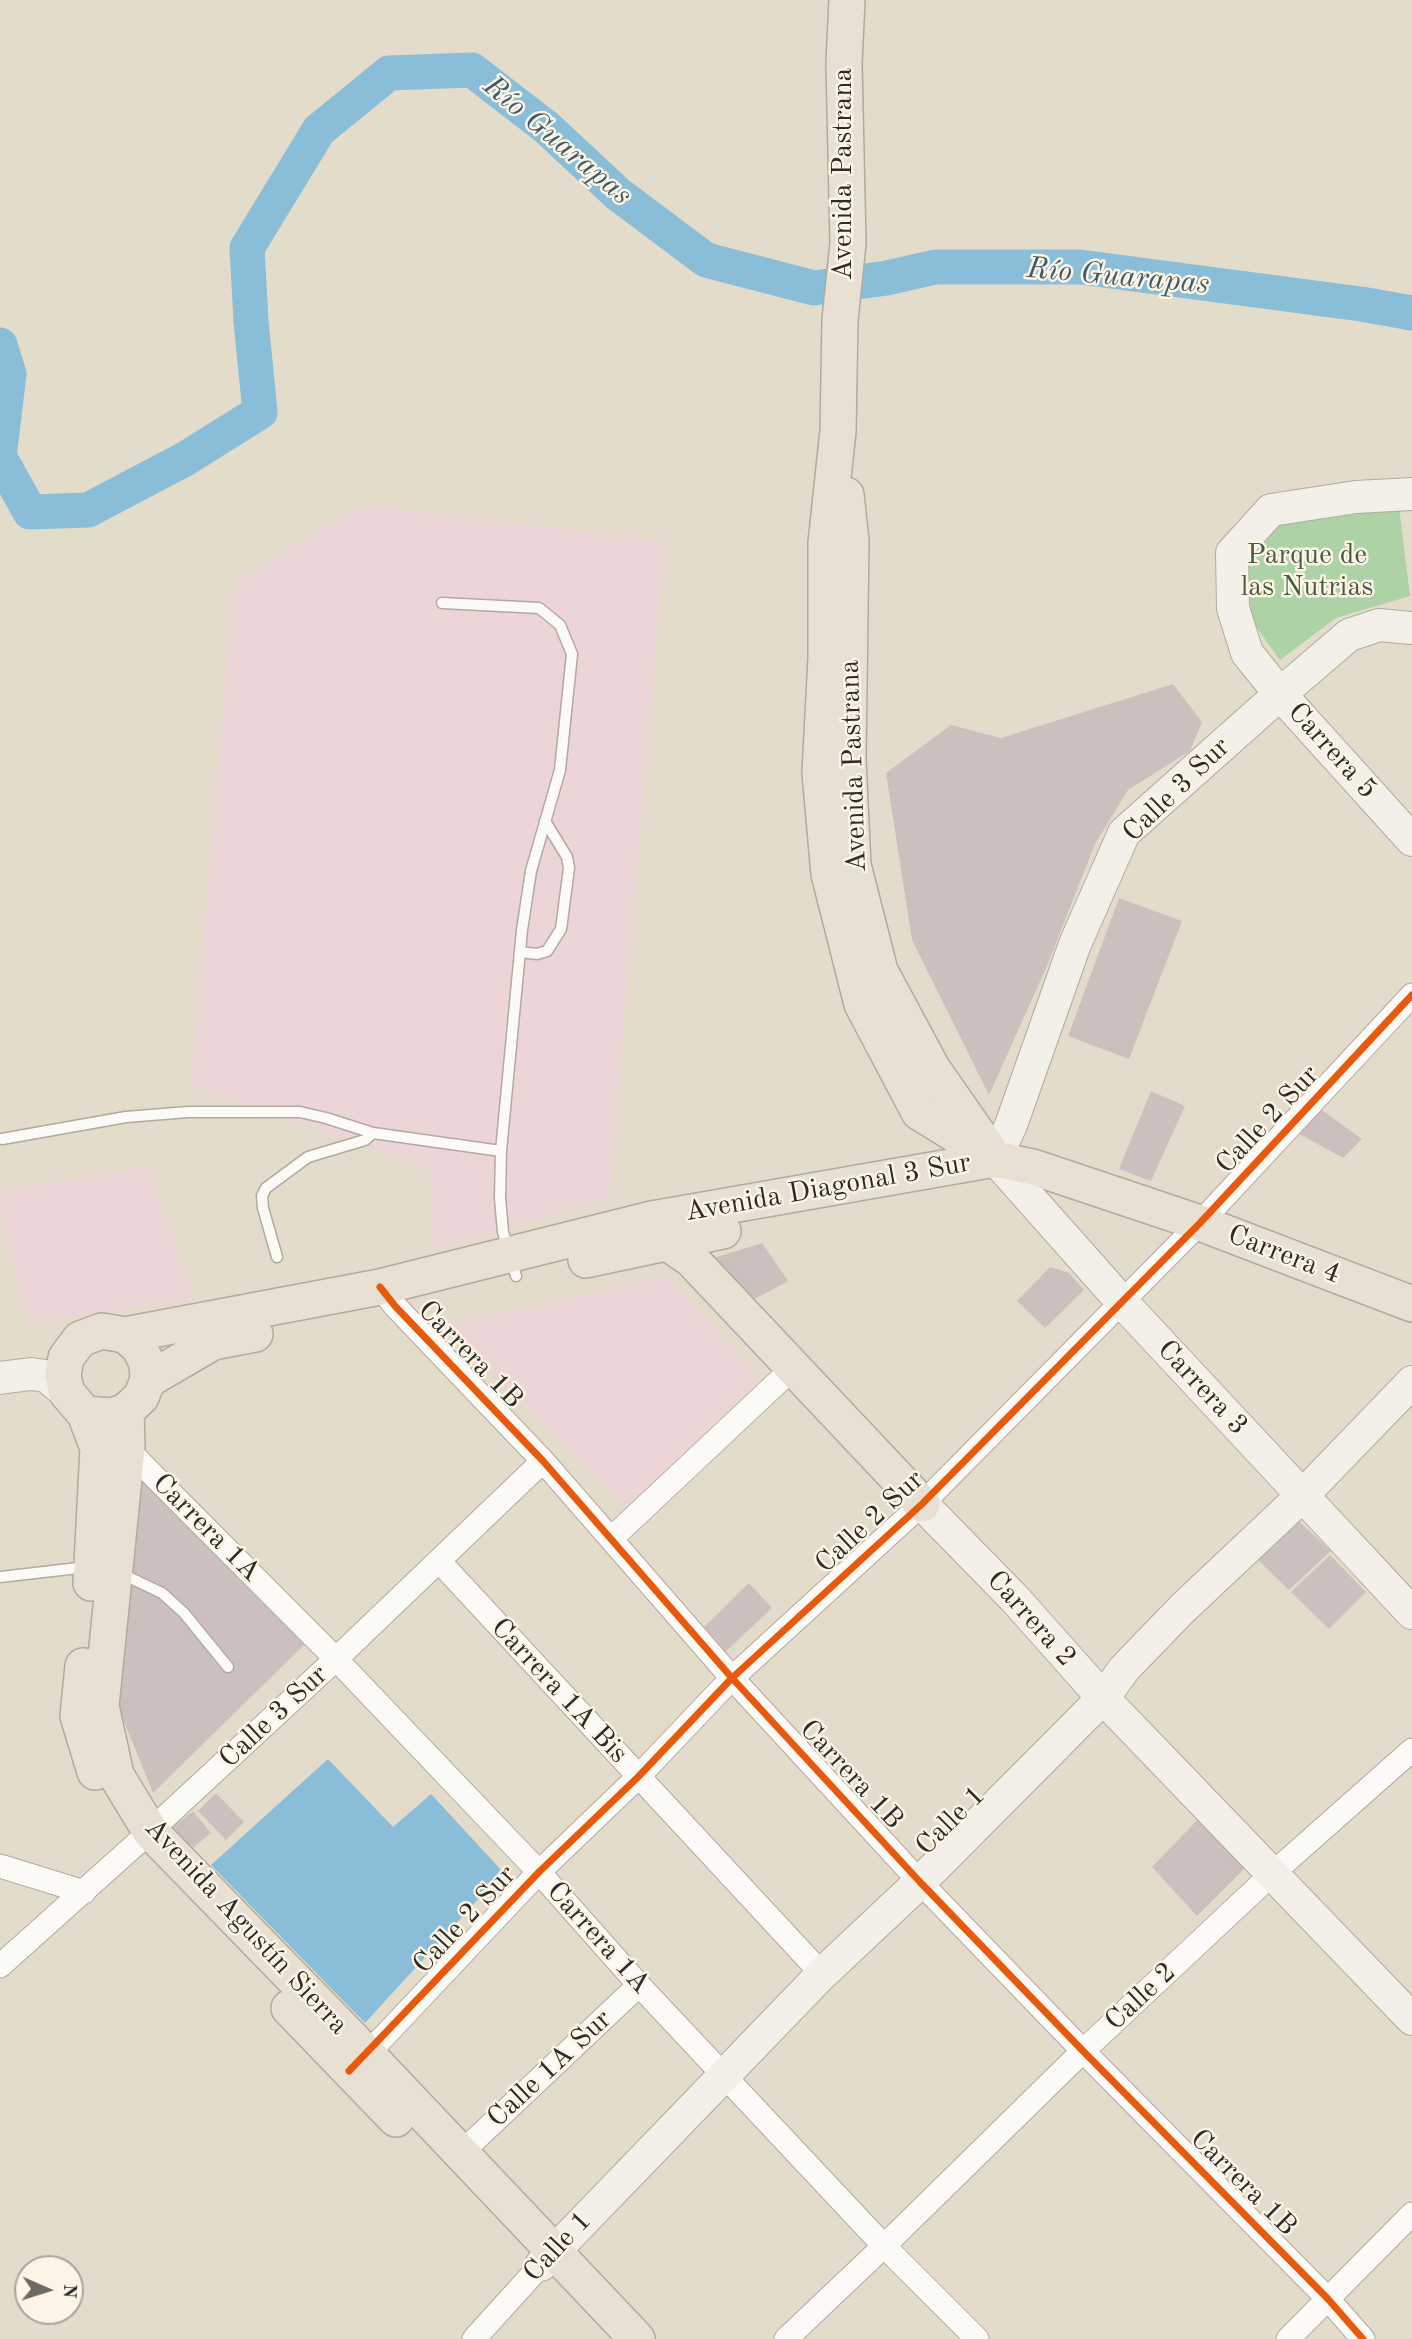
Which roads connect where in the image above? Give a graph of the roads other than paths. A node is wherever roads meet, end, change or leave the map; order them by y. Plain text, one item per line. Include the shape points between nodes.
1 (847, 0) edge
2 (838, 431) junction
3 (1412, 494) edge
4 (442, 603) dead end
5 (1409, 627) edge
6 (1280, 694) junction
7 (545, 821) junction
8 (1412, 840) edge
9 (520, 952) junction
10 (1412, 995) edge
11 (919, 1112) junction
12 (373, 1133) junction
13 (2, 1139) edge
14 (502, 1150) junction
15 (995, 1159) junction
16 (880, 1180) junction
17 (1200, 1223) junction
18 (659, 1230) junction
19 (277, 1257) dead end
20 (512, 1266) junction
21 (388, 1297) junction
22 (1122, 1302) junction
23 (1412, 1304) edge
24 (125, 1335) junction
25 (0, 1357) edge
26 (66, 1358) junction
27 (794, 1367) junction
28 (0, 1378) edge
29 (148, 1380) junction
30 (1412, 1382) edge
31 (76, 1404) junction
32 (126, 1411) junction
33 (127, 1449) junction
34 (543, 1461) junction
35 (1302, 1496) junction
36 (922, 1504) junction
37 (612, 1538) junction
38 (439, 1561) junction
39 (104, 1569) junction
40 (0, 1577) edge
41 (1412, 1613) edge
42 (336, 1659) junction
43 (228, 1667) dead end
44 (733, 1678) junction
45 (1103, 1698) junction
46 (1412, 1750) edge
47 (638, 1777) junction
48 (143, 1838) junction
49 (0, 1866) edge
50 (539, 1872) junction
51 (1272, 1874) junction
52 (920, 1882) junction
53 (84, 1892) junction
54 (0, 1966) edge
55 (822, 1974) junction
56 (639, 1985) junction
57 (1412, 2018) edge
58 (1083, 2051) junction
59 (358, 2063) junction
60 (726, 2074) junction
61 (461, 2153) junction
62 (1412, 2214) edge
63 (884, 2246) junction
64 (546, 2258) junction
65 (1328, 2299) junction
66 (474, 2339) edge
67 (607, 2339) edge
68 (637, 2339) edge
69 (786, 2339) edge
70 (977, 2339) edge
71 (1288, 2339) edge
72 (1363, 2339) edge

1 - 2 main road, Avenida Pastrana via 848,243 840,320
2 - 11 main road, Avenida Pastrana via 826,543 820,773 829,874 862,1004
2 - 15 main road, Avenida Pastrana via 851,541 848,759 853,865 880,971 932,1068
3 - 6 main road, Carrera 5 via 1271,510 1232,554 1233,608 1247,653
4 - 7 lane via 539,608 560,625 572,654 560,770
5 - 6 main road, Calle 3 Sur via 1379,625 1349,635
6 - 8 main road, Carrera 5
6 - 15 main road, Calle 3 Sur via 1124,833 1075,944
7 - 9 lane via 531,871
7 - 9 lane via 567,857 569,869 561,929 547,951
9 - 14 lane
10 - 17 street, Calle 2 Sur
11 - 15 main road
11 - 16 main road via 922,1149 914,1161
12 - 13 lane via 300,1112 188,1112 126,1117
12 - 14 lane
12 - 19 lane via 365,1140 307,1157 266,1188 263,1208
14 - 20 lane via 500,1198
15 - 16 main road, Avenida Diagonal 3 Sur
15 - 17 main road, Carrera 4 via 1033,1167
15 - 18 main road, Avenida Diagonal 3 Sur via 986,1174 974,1181 918,1194
15 - 22 main road, Carrera 3
16 - 18 main road, Avenida Diagonal 3 Sur
17 - 22 street, Calle 2 Sur
17 - 23 main road, Carrera 4
18 - 20 main road, Avenida Diagonal 3 Sur
18 - 27 main road, Carrera 2
20 - 21 main road, Avenida Diagonal 3 Sur
21 - 24 main road, Avenida Diagonal 3 Sur
21 - 29 main road, Avenida Diagonal 3 Sur via 213,1342
21 - 34 street, Carrera 1B
22 - 35 main road, Carrera 3
22 - 36 street, Calle 2 Sur
24 - 26 main road via 102,1331 80,1339
24 - 29 main road via 139,1347 147,1363
25 - 26 main road
26 - 31 main road via 63,1376
27 - 36 main road, Carrera 2
27 - 37 street
28 - 31 main road via 46,1376
29 - 32 main road via 141,1397
30 - 35 main road, Calle 1
31 - 32 main road via 112,1416
31 - 39 main road, Avenida Agustín Sierra via 98,1448
32 - 33 main road, Avenida Agustín Sierra
33 - 39 main road, Avenida Agustín Sierra
33 - 42 street, Carrera 1A
34 - 37 street, Carrera 1B
34 - 38 street, Calle 3 Sur
35 - 41 main road, Carrera 3
35 - 45 main road, Calle 1 via 1182,1609
36 - 44 street, Calle 2 Sur
36 - 45 main road, Carrera 2
37 - 44 street, Carrera 1B
38 - 42 street, Calle 3 Sur
38 - 47 street, Carrera 1A Bis
39 - 40 lane
39 - 43 lane via 162,1593
39 - 48 main road, Avenida Agustín Sierra via 101,1706 117,1775
42 - 48 street, Calle 3 Sur
42 - 50 street, Carrera 1A
44 - 47 street, Calle 2 Sur
44 - 52 street, Carrera 1B
45 - 51 main road, Carrera 2
45 - 52 main road, Calle 1
46 - 51 street, Calle 2
47 - 50 street, Calle 2 Sur
47 - 55 street, Carrera 1A Bis
48 - 53 street, Calle 3 Sur
48 - 59 main road, Avenida Agustín Sierra
49 - 53 street
50 - 56 street, Carrera 1A
50 - 59 street, Calle 2 Sur
51 - 57 main road, Carrera 2
51 - 58 street, Calle 2
52 - 55 main road, Calle 1
52 - 58 street, Carrera 1B
53 - 54 street, Calle 3 Sur
55 - 60 main road, Calle 1
56 - 60 street, Carrera 1A
56 - 61 street, Calle 1A Sur
58 - 63 street, Calle 2
58 - 65 street, Carrera 1B
59 - 61 main road, Avenida Agustín Sierra
59 - 64 main road, Avenida Agustín Sierra
60 - 63 street, Carrera 1A
60 - 64 main road, Calle 1
61 - 64 main road, Avenida Agustín Sierra
62 - 65 street
63 - 69 street, Calle 2
63 - 70 street, Carrera 1A
64 - 66 street, Calle 1
64 - 67 main road, Avenida Agustín Sierra
64 - 68 main road, Avenida Agustín Sierra
65 - 71 street
65 - 72 street, Carrera 1B

